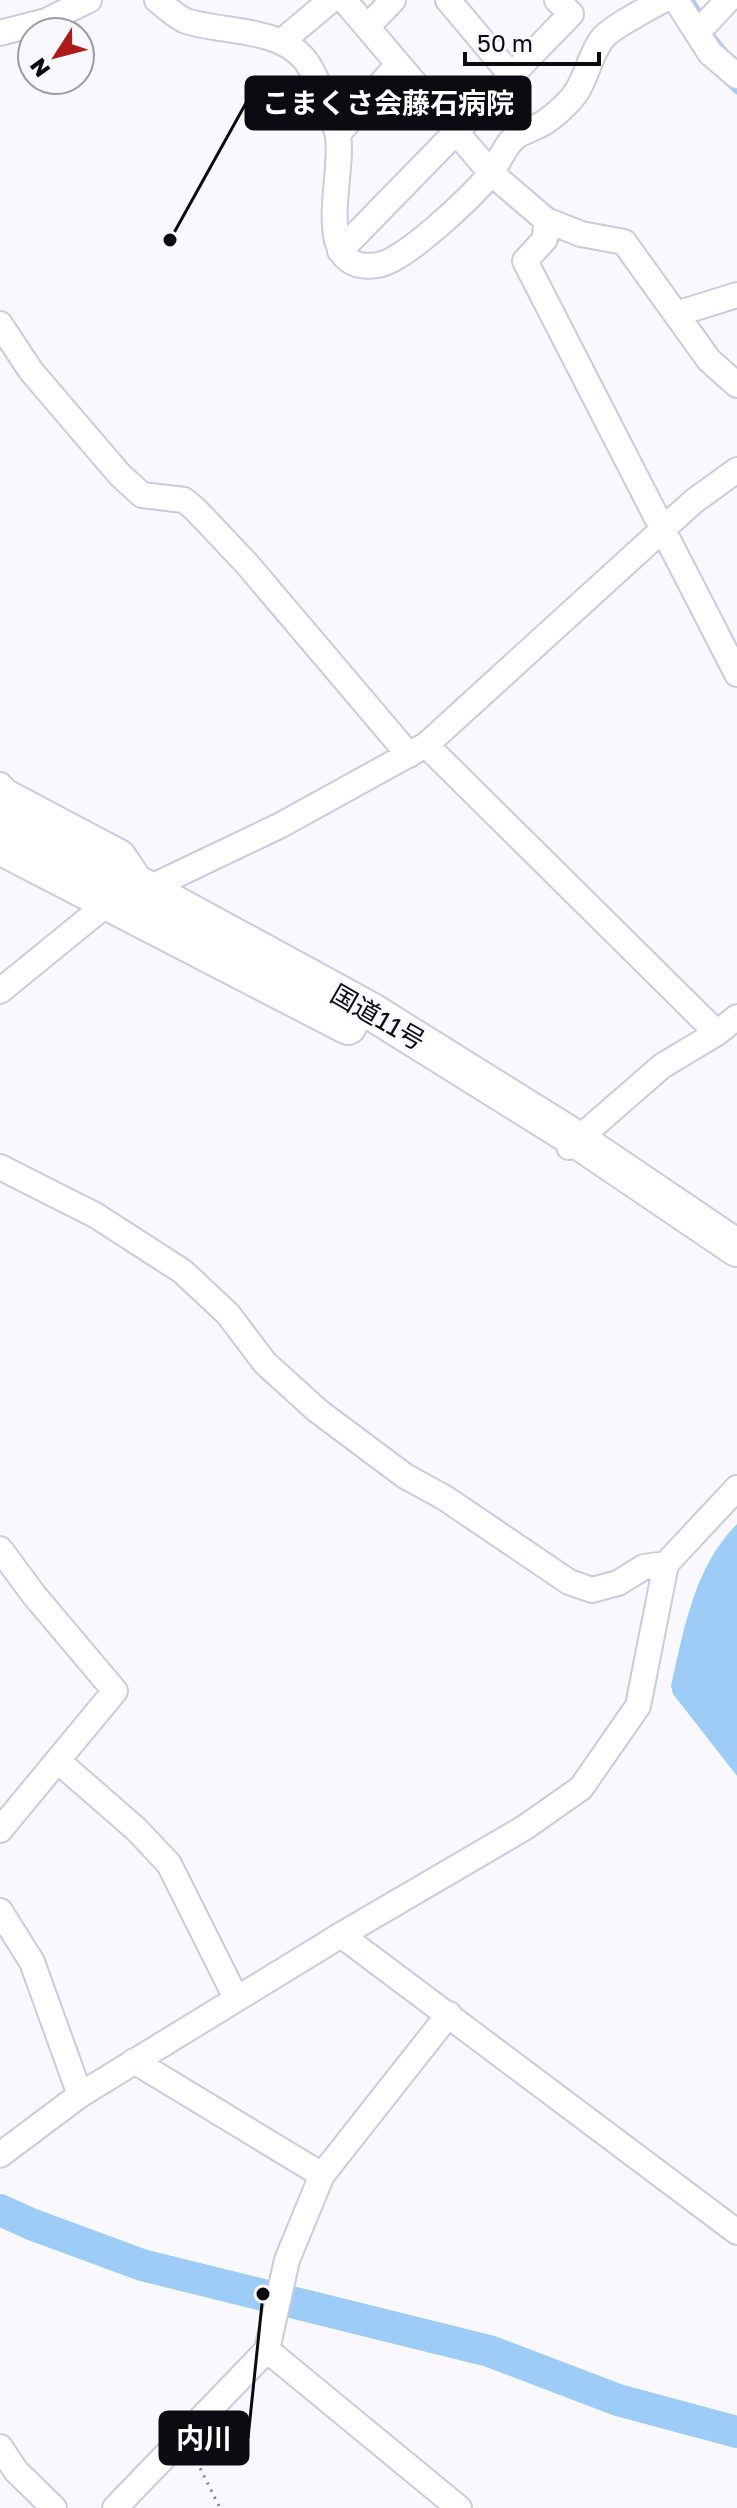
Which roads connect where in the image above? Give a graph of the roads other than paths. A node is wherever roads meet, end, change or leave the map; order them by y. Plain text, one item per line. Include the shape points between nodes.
1 (89, 0) edge
2 (157, 0) edge
3 (331, 0) edge
4 (344, 0) edge
5 (393, 0) edge
6 (448, 0) edge
7 (557, 0) edge
8 (663, 0) edge
9 (676, 0) edge
10 (728, 0) edge
11 (367, 27) junction
12 (0, 33) edge
13 (697, 33) junction
14 (281, 42) junction
15 (398, 64) junction
16 (511, 75) junction
17 (737, 76) edge
18 (457, 130) junction
19 (338, 134) junction
20 (491, 173) junction
21 (546, 220) junction
22 (340, 251) junction
23 (737, 295) edge
24 (676, 314) junction
25 (0, 324) edge
26 (737, 385) edge
27 (737, 470) edge
28 (662, 531) junction
29 (737, 674) edge
30 (417, 750) junction
31 (0, 785) edge
32 (0, 818) edge
33 (0, 846) edge
34 (147, 889) junction
35 (108, 903) junction
36 (0, 991) edge
37 (737, 1017) edge
38 (717, 1033) junction
39 (571, 1146) junction
40 (0, 1167) edge
41 (737, 1248) edge
42 (737, 1273) edge
43 (737, 1488) edge
44 (0, 1549) edge
45 (666, 1564) junction
46 (58, 1761) junction
47 (0, 1830) edge
48 (0, 1911) edge
49 (341, 1935) junction
50 (236, 1998) junction
51 (449, 2014) junction
52 (134, 2061) junction
53 (80, 2095) junction
54 (0, 2155) edge
55 (322, 2175) junction
56 (737, 2232) edge
57 (270, 2339) junction
58 (0, 2447) edge
59 (54, 2508) edge
60 (115, 2508) edge
61 (459, 2508) edge

1 - 12 street via 46,21
2 - 14 street via 184,20
3 - 14 street
4 - 11 street
5 - 11 street
6 - 16 street
7 - 16 street via 571,14
8 - 20 street via 603,37 574,97 545,122 514,138
9 - 13 street
10 - 13 street
11 - 15 street
13 - 17 street via 710,53
14 - 19 street via 305,59
15 - 18 street
15 - 19 street
16 - 18 street
18 - 20 street
18 - 22 street
19 - 22 street via 341,159 334,213
20 - 21 street
20 - 22 street via 435,229 381,265 352,262
21 - 24 street via 624,242
21 - 28 street via 545,239 525,261
23 - 24 street
24 - 26 street via 709,360
25 - 30 street via 31,371 120,475 142,495 184,500 195,509
27 - 28 street
28 - 29 street
28 - 30 street
30 - 34 street via 281,825
30 - 38 street
31 - 34 street via 122,853
32 - 34 highway, 国道11号
33 - 35 highway, 国道11号
34 - 35 street
34 - 39 highway, 国道11号 via 369,1010
35 - 36 street
35 - 39 highway, 国道11号
37 - 38 street
38 - 39 street via 662,1066
39 - 41 highway, 国道11号
39 - 42 highway, 国道11号
40 - 45 street via 95,1215 182,1271 228,1314 265,1363 318,1411 405,1476 569,1582 592,1590 618,1583 644,1567
43 - 45 street
44 - 46 street via 115,1691
45 - 49 street via 638,1706 581,1788 524,1828
46 - 47 street
46 - 50 street via 169,1864
48 - 53 street via 32,1962
49 - 50 street
49 - 51 street
50 - 52 street
51 - 55 street
51 - 56 street
52 - 53 street
52 - 55 street
53 - 54 street
55 - 57 street via 287,2260
57 - 60 street
57 - 61 street
58 - 59 street

